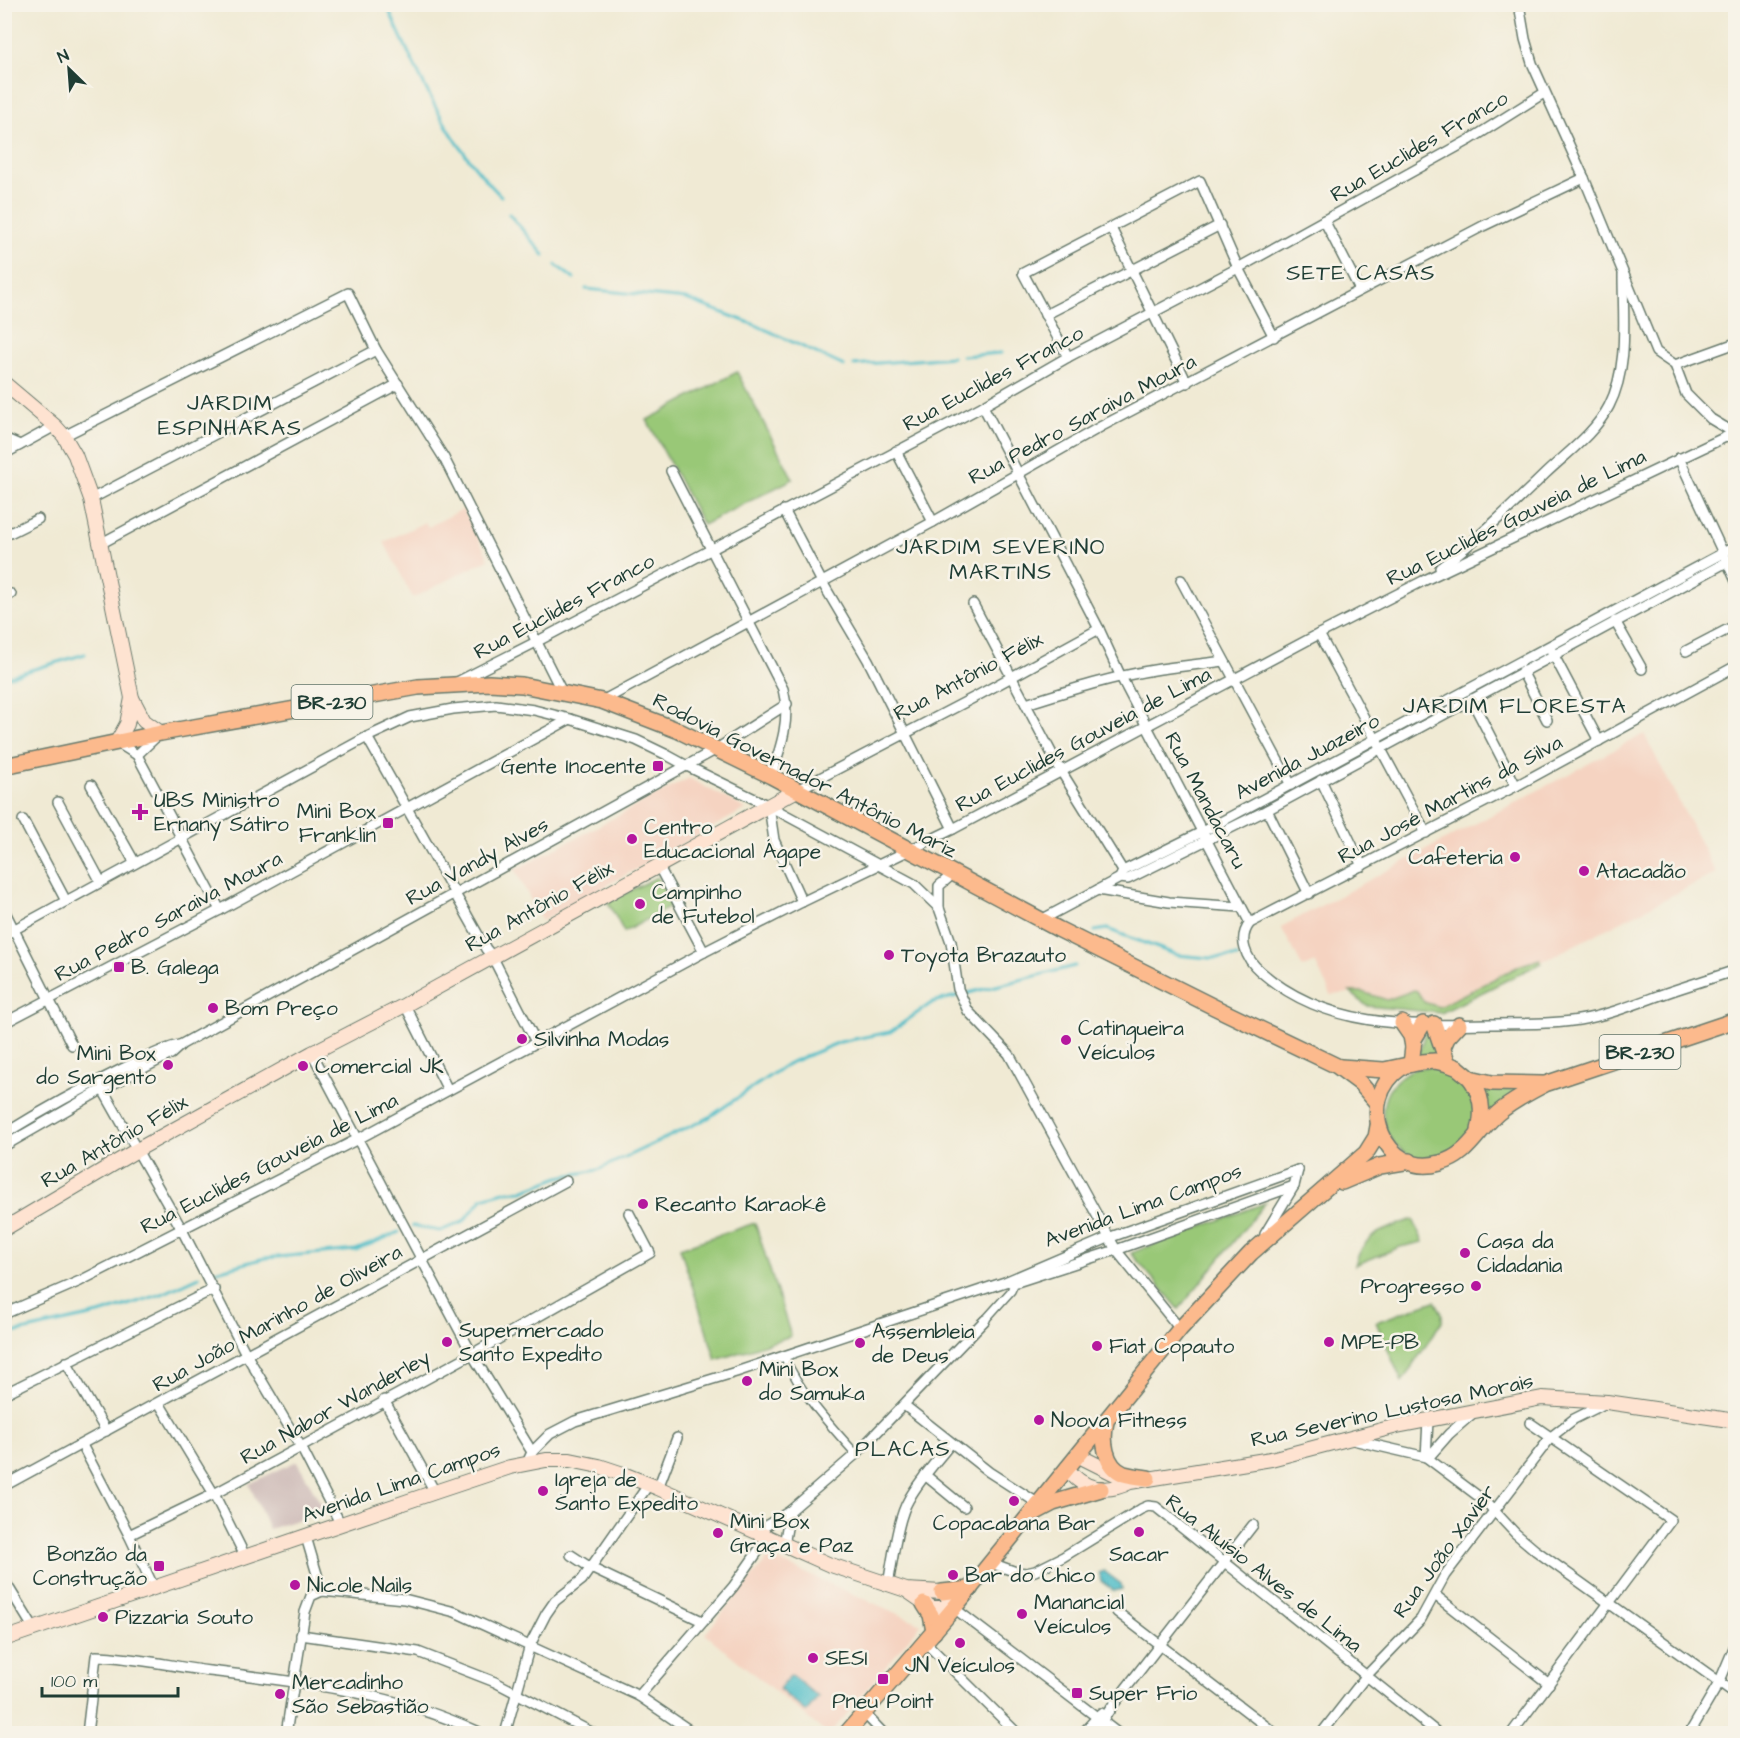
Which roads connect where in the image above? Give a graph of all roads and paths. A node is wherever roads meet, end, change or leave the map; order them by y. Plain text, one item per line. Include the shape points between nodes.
1 (1519, 4) edge
2 (1544, 93) junction
3 (1584, 178) junction
4 (1324, 220) junction
5 (1220, 225) junction
6 (1111, 228) junction
7 (1238, 268) junction
8 (1132, 270) junction
9 (1623, 270) junction
10 (1360, 290) junction
11 (1153, 313) junction
12 (1045, 315) junction
13 (1274, 337) junction
14 (1736, 343) edge
15 (376, 350) junction
16 (1068, 357) junction
17 (1675, 365) junction
18 (4, 383) edge
19 (1187, 383) junction
20 (398, 384) junction
21 (983, 406) junction
22 (59, 431) junction
23 (1735, 433) edge
24 (4, 438) edge
25 (20, 445) junction
26 (896, 451) junction
27 (4, 454) edge
28 (1678, 458) junction
29 (671, 471) dead end
30 (1018, 473) junction
31 (91, 499) junction
32 (784, 510) junction
33 (38, 519) dead end
34 (933, 522) junction
35 (4, 537) edge
36 (100, 544) junction
37 (1736, 546) edge
38 (712, 549) junction
39 (1736, 557) edge
40 (1724, 558) junction
41 (1181, 580) dead end
42 (1423, 581) junction
43 (1736, 581) edge
44 (822, 582) junction
45 (973, 604) dead end
46 (1615, 621) junction
47 (749, 622) junction
48 (1736, 625) edge
49 (1099, 629) junction
50 (1319, 634) junction
51 (536, 642) junction
52 (1548, 645) junction
53 (1686, 651) dead end
54 (1553, 654) junction
55 (1224, 662) junction
56 (1736, 666) edge
57 (1642, 669) dead end
58 (1522, 671) junction
59 (1013, 677) junction
60 (1121, 677) junction
61 (1235, 679) junction
62 (452, 684) junction
63 (562, 692) junction
64 (1471, 699) junction
65 (602, 701) junction
66 (787, 704) junction
67 (1026, 704) junction
68 (570, 719) junction
69 (1548, 720) dead end
70 (136, 725) junction
71 (1146, 725) junction
72 (161, 733) junction
73 (905, 734) junction
74 (367, 737) junction
75 (1599, 741) junction
76 (117, 742) junction
77 (1377, 744) junction
78 (715, 750) junction
79 (137, 754) junction
80 (4, 766) edge
81 (687, 766) junction
82 (1061, 771) junction
83 (771, 776) junction
84 (1321, 780) junction
85 (91, 785) dead end
86 (1291, 785) junction
87 (1516, 786) junction
88 (797, 790) junction
89 (58, 802) dead end
90 (769, 806) junction
91 (405, 808) junction
92 (1267, 810) junction
93 (23, 820) dead end
94 (953, 829) junction
95 (1426, 833) junction
96 (181, 837) junction
97 (1205, 837) junction
98 (911, 850) junction
99 (135, 863) junction
100 (658, 865) junction
101 (881, 865) junction
102 (1362, 866) junction
103 (954, 873) junction
104 (1121, 875) junction
105 (101, 882) junction
106 (1098, 890) junction
107 (454, 894) junction
108 (1309, 894) junction
109 (66, 901) junction
110 (802, 902) junction
111 (1241, 907) junction
112 (939, 908) junction
113 (4, 910) edge
114 (219, 910) junction
115 (1041, 920) junction
116 (1247, 926) junction
117 (15, 930) junction
118 (4, 935) edge
119 (704, 952) junction
120 (492, 956) junction
121 (1736, 970) edge
122 (50, 999) junction
123 (405, 1005) junction
124 (1736, 1020) edge
125 (4, 1023) edge
126 (1402, 1023) junction
127 (1429, 1024) junction
128 (1459, 1025) junction
129 (536, 1042) junction
130 (72, 1045) dead end
131 (1413, 1047) junction
132 (1443, 1047) junction
133 (312, 1053) junction
134 (1448, 1064) junction
135 (1337, 1066) junction
136 (1406, 1066) junction
137 (1470, 1078) junction
138 (1545, 1084) junction
139 (100, 1085) junction
140 (448, 1089) junction
141 (1377, 1103) junction
142 (38, 1113) junction
143 (44, 1122) junction
144 (1378, 1126) junction
145 (1479, 1130) junction
146 (4, 1134) edge
147 (358, 1139) junction
148 (4, 1146) edge
149 (137, 1150) junction
150 (1410, 1161) junction
151 (566, 1181) dead end
152 (1294, 1186) junction
153 (1318, 1195) junction
154 (1205, 1204) junction
155 (629, 1213) dead end
156 (1210, 1216) junction
157 (1146, 1225) junction
158 (181, 1228) junction
159 (4, 1229) edge
160 (1108, 1238) junction
161 (1150, 1238) junction
162 (1116, 1250) junction
163 (1251, 1253) junction
164 (422, 1259) junction
165 (1016, 1279) junction
166 (214, 1289) junction
167 (4, 1314) edge
168 (985, 1320) joint
169 (1180, 1329) junction
170 (246, 1354) junction
171 (472, 1354) junction
172 (783, 1356) junction
173 (66, 1362) junction
174 (4, 1394) edge
175 (384, 1400) junction
176 (1607, 1402) junction
177 (159, 1403) junction
178 (904, 1405) junction
179 (1475, 1412) junction
180 (1107, 1419) junction
181 (1736, 1420) edge
182 (1428, 1421) junction
183 (1530, 1423) dead end
184 (106, 1431) junction
185 (1551, 1437) junction
186 (677, 1438) dead end
187 (1350, 1439) junction
188 (951, 1443) junction
189 (82, 1445) junction
190 (300, 1447) junction
191 (856, 1454) junction
192 (1077, 1455) junction
193 (529, 1457) junction
194 (1427, 1457) junction
195 (1067, 1468) junction
196 (926, 1474) junction
197 (1148, 1479) junction
198 (1130, 1482) junction
199 (4, 1486) edge
200 (654, 1486) junction
201 (1101, 1489) junction
202 (435, 1492) junction
203 (214, 1494) junction
204 (1039, 1504) junction
205 (964, 1507) dead end
206 (790, 1511) junction
207 (1495, 1511) junction
208 (1028, 1517) junction
209 (341, 1525) junction
210 (1253, 1525) dead end
211 (129, 1534) junction
212 (762, 1535) junction
213 (306, 1537) junction
214 (784, 1545) junction
215 (571, 1555) dead end
216 (246, 1558) junction
217 (1226, 1562) junction
218 (991, 1563) junction
219 (591, 1568) junction
220 (4, 1580) edge
221 (888, 1584) junction
222 (154, 1588) junction
223 (970, 1589) junction
224 (906, 1590) junction
225 (322, 1591) junction
226 (942, 1592) junction
227 (1435, 1595) junction
228 (924, 1604) junction
229 (1610, 1604) junction
230 (954, 1608) junction
231 (1117, 1612) dead end
232 (702, 1621) junction
233 (34, 1629) junction
234 (301, 1635) junction
235 (929, 1637) junction
236 (4, 1639) edge
237 (1736, 1643) edge
238 (1161, 1645) junction
239 (530, 1646) junction
240 (1367, 1675) junction
241 (294, 1681) junction
242 (1719, 1683) junction
243 (1549, 1684) junction
244 (516, 1693) junction
245 (1736, 1694) edge
246 (639, 1696) junction
247 (863, 1712) junction
248 (1100, 1718) junction
249 (479, 1732) dead end
250 (87, 1734) edge
251 (286, 1734) edge
252 (505, 1734) edge
253 (595, 1734) edge
254 (695, 1734) edge
255 (846, 1734) edge
256 (884, 1734) edge
257 (1018, 1734) edge
258 (1082, 1734) edge
259 (1094, 1734) edge
260 (1119, 1734) edge
261 (1276, 1734) edge
262 (1321, 1734) edge
263 (1439, 1734) edge
264 (1511, 1734) edge
265 (1689, 1734) edge

1 - 2 street via 1525,39
2 - 3 street
2 - 4 street, Rua Euclides Franco via 1471,139
3 - 9 street
3 - 10 street, Rua Pedro Saraiva Moura
4 - 7 street, Rua Euclides Franco
4 - 10 street
5 - 6 street via 1200,181
5 - 7 street
5 - 8 street
6 - 8 street
6 - 12 street via 1023,273
7 - 11 street, Rua Euclides Franco
7 - 13 street
8 - 11 street
8 - 12 street
9 - 17 street via 1656,352
9 - 42 street via 1624,353 1609,406 1581,441 1490,527
10 - 13 street, Rua Pedro Saraiva Moura
11 - 16 street, Rua Euclides Franco
11 - 19 street
12 - 16 street
13 - 19 street, Rua Pedro Saraiva Moura
14 - 17 street
15 - 20 street
15 - 22 street via 348,293
15 - 31 street
16 - 21 street, Rua Euclides Franco
17 - 23 street via 1686,394 1711,419
18 - 22 main road
19 - 30 street, Rua Pedro Saraiva Moura
20 - 36 street
20 - 51 street via 444,458
21 - 26 street, Rua Euclides Franco
21 - 30 street, Rua Mandacaru
22 - 25 street
22 - 31 main road via 75,455
23 - 28 street, Rua Euclides Gouveia de Lima
24 - 25 street
25 - 27 street
26 - 32 street, Rua Euclides Franco
26 - 34 street
28 - 40 street
28 - 42 street, Rua Euclides Gouveia de Lima
29 - 38 street
30 - 34 street, Rua Pedro Saraiva Moura
30 - 49 street, Rua Mandacaru
31 - 36 main road
32 - 38 street, Rua Euclides Franco
32 - 44 street
33 - 35 street
34 - 44 street, Rua Pedro Saraiva Moura
36 - 70 main road
37 - 40 street, Avenida Juazeiro
38 - 47 street
38 - 51 street, Rua Euclides Franco
39 - 40 street, Avenida Juazeiro
40 - 43 street
40 - 46 street, Avenida Juazeiro
40 - 52 street, Avenida Juazeiro
41 - 55 street
42 - 50 street, Rua Euclides Gouveia de Lima
44 - 47 street, Rua Pedro Saraiva Moura
44 - 73 street
45 - 59 street
46 - 54 street, Avenida Juazeiro
46 - 57 street
47 - 65 street, Rua Pedro Saraiva Moura
47 - 66 street via 776,673
48 - 53 street
49 - 59 street, Rua Antônio Félix
49 - 60 street, Rua Mandacaru
50 - 61 street, Rua Euclides Gouveia de Lima
50 - 77 street
51 - 62 street, Rua Euclides Franco
51 - 63 street
52 - 54 street
52 - 77 street, Avenida Juazeiro
54 - 58 street, Avenida Juazeiro
54 - 75 street
55 - 60 street
55 - 61 street
56 - 75 street, Rua José Martins da Silva
58 - 64 street, Avenida Juazeiro
58 - 69 street
59 - 67 street
59 - 73 street, Rua Antônio Félix
60 - 67 street
60 - 71 street, Rua Mandacaru
61 - 71 street, Rua Euclides Gouveia de Lima
61 - 86 street
62 - 63 main road, Rodovia Governador Antônio Mariz / BR-230 via 522,685
62 - 72 main road, Rodovia Governador Antônio Mariz / BR-230
63 - 65 main road, Rodovia Governador Antônio Mariz / BR-230
64 - 77 street, Avenida Juazeiro
64 - 87 street
65 - 78 main road, Rodovia Governador Antônio Mariz / BR-230 via 668,726
66 - 78 street, Rua Vandy Alves
66 - 83 street via 781,747
67 - 82 street
68 - 74 street via 496,705 410,717
68 - 81 street via 636,741
68 - 91 street, Rua Pedro Saraiva Moura
70 - 72 main road
70 - 76 main road
71 - 82 street, Rua Euclides Gouveia de Lima
71 - 97 street, Rua Mandacaru
72 - 76 main road, Rodovia Governador Antônio Mariz / BR-230
72 - 79 street
73 - 88 street, Rua Antônio Félix
73 - 94 street
74 - 91 street
74 - 96 street
75 - 87 street, Rua José Martins da Silva
76 - 79 street
76 - 80 main road, Rodovia Governador Antônio Mariz / BR-230
77 - 84 street, Avenida Juazeiro
77 - 86 street, Avenida Juazeiro
77 - 95 street
78 - 81 street, Rua Vandy Alves
78 - 83 main road, Rodovia Governador Antônio Mariz / BR-230
79 - 96 street
81 - 90 street
81 - 107 street, Rua Vandy Alves
82 - 94 street, Rua Euclides Gouveia de Lima
82 - 104 street
83 - 88 main road, Rodovia Governador Antônio Mariz / BR-230
84 - 92 street, Avenida Juazeiro
84 - 102 street
85 - 99 street
86 - 97 street, Avenida Juazeiro
87 - 95 street, Rua José Martins da Silva
88 - 90 main road, Rua Antônio Félix
88 - 98 main road, Rodovia Governador Antônio Mariz / BR-230
89 - 105 street
90 - 100 main road, Rua Antônio Félix
90 - 101 street
90 - 110 street via 774,840
91 - 107 street
91 - 114 street, Rua Pedro Saraiva Moura
92 - 97 street, Avenida Juazeiro
92 - 108 street
93 - 109 street
94 - 98 street, Rua Euclides Gouveia de Lima
95 - 102 street, Rua José Martins da Silva
96 - 99 street
96 - 114 street
97 - 104 street, Avenida Juazeiro
97 - 111 street, Rua Mandacaru
98 - 101 street, Rua Euclides Gouveia de Lima
98 - 103 main road, Rodovia Governador Antônio Mariz / BR-230
99 - 105 street
100 - 119 street
100 - 120 main road, Rua Antônio Félix
101 - 110 street, Rua Euclides Gouveia de Lima
101 - 112 street via 914,884
102 - 108 street, Rua José Martins da Silva
103 - 112 street via 939,886
103 - 115 main road, Rodovia Governador Antônio Mariz / BR-230
104 - 106 street, Avenida Juazeiro
105 - 109 street
106 - 111 street via 1168,902
106 - 115 street, Avenida Juazeiro
107 - 120 street
107 - 139 street, Rua Vandy Alves via 182,1044 171,1054
108 - 116 street, Rua José Martins da Silva
109 - 117 street
110 - 119 street, Rua Euclides Gouveia de Lima
111 - 116 street, Rua Mandacaru
112 - 160 street via 954,953 962,999 1008,1054
113 - 117 street
114 - 122 street, Rua Pedro Saraiva Moura
115 - 135 main road, Rodovia Governador Antônio Mariz / BR-230
116 - 126 street, Rua Mandacaru via 1243,944 1252,963 1268,978 1316,1007 1350,1017
117 - 118 street
117 - 122 street
119 - 129 street, Rua Euclides Gouveia de Lima
120 - 123 main road, Rua Antônio Félix
120 - 129 street
121 - 128 street, Rua Mandacaru via 1579,1020
122 - 125 street, Rua Pedro Saraiva Moura
122 - 130 street
123 - 133 main road, Rua Antônio Félix
123 - 140 street
124 - 138 main road, BR-230
126 - 127 street, Rua Mandacaru
126 - 131 main road
127 - 128 street, Rua Mandacaru
127 - 131 main road via 1414,1039
127 - 132 main road
128 - 132 main road
129 - 140 street, Rua Euclides Gouveia de Lima
131 - 136 main road
132 - 134 main road
133 - 147 street
133 - 149 main road, Rua Antônio Félix
134 - 136 main road, Rodovia Governador Antônio Mariz / BR-230 via 1435,1061
134 - 137 main road, BR-230
135 - 136 main road, Rodovia Governador Antônio Mariz / BR-230 via 1370,1070
135 - 141 main road, Rodovia Governador Antônio Mariz / BR-230 via 1360,1083
136 - 141 main road via 1386,1082
137 - 138 main road, BR-230 via 1492,1083
137 - 145 main road via 1482,1102
138 - 145 main road, BR-230 via 1519,1097
139 - 142 street, Rua Vandy Alves
139 - 143 street, Rua Vandy Alves
139 - 149 street
140 - 147 street, Rua Euclides Gouveia de Lima
141 - 144 main road
142 - 143 street
142 - 146 street, Rua Vandy Alves
143 - 148 street, Rua Vandy Alves
144 - 150 main road via 1393,1151
144 - 153 main road via 1366,1153
145 - 150 main road, BR-230 via 1470,1146 1455,1158 1437,1164
147 - 158 street, Rua Euclides Gouveia de Lima
147 - 164 street
149 - 158 street
149 - 159 main road, Rua Antônio Félix
150 - 153 main road via 1366,1171
151 - 164 street, Rua João Marinho de Oliveira
152 - 154 street, Avenida Lima Campos via 1298,1170
152 - 156 street, Avenida Lima Campos
152 - 163 street
153 - 163 main road
154 - 156 street
154 - 157 street, Avenida Lima Campos
155 - 171 street, Rua Nabor Wanderley via 650,1253
156 - 161 street, Avenida Lima Campos
157 - 160 street, Avenida Lima Campos
157 - 161 street
158 - 166 street
158 - 167 street, Rua Euclides Gouveia de Lima via 80,1281
160 - 162 street
160 - 165 street, Avenida Lima Campos
161 - 162 street, Avenida Lima Campos
162 - 165 street, Avenida Lima Campos
162 - 169 street
163 - 169 main road
164 - 170 street, Rua João Marinho de Oliveira
164 - 171 street
165 - 168 street
165 - 172 street, Avenida Lima Campos
166 - 170 street
166 - 173 street
168 - 178 street
169 - 180 main road
170 - 177 street, Rua João Marinho de Oliveira
170 - 190 street
171 - 175 street, Rua Nabor Wanderley
171 - 193 street
172 - 191 street via 810,1401
172 - 193 street, Avenida Lima Campos via 575,1421 550,1434
173 - 174 street
173 - 184 street
175 - 190 street, Rua Nabor Wanderley
175 - 202 street
176 - 179 main road, Rua Severino Lustosa Morais via 1542,1398
176 - 181 main road, Rua Severino Lustosa Morais
176 - 185 street, Rua João Xavier via 1574,1419
177 - 184 street, Rua João Marinho de Oliveira
177 - 203 street
178 - 188 street
178 - 191 street
179 - 182 main road, Rua Severino Lustosa Morais
179 - 194 street
180 - 192 main road
180 - 197 main road via 1103,1435 1110,1460 1126,1474
182 - 187 main road, Rua Severino Lustosa Morais
182 - 194 street
183 - 185 street
184 - 189 street, Rua João Marinho de Oliveira
185 - 207 street, Rua João Xavier
185 - 229 street via 1671,1520
186 - 200 street
187 - 194 street
187 - 197 main road, Rua Severino Lustosa Morais via 1270,1458
188 - 196 street
188 - 204 street
189 - 199 street, Rua João Marinho de Oliveira
189 - 211 street
190 - 203 street, Rua Nabor Wanderley
190 - 209 street
191 - 206 street
192 - 195 main road
192 - 198 main road
193 - 200 main road via 599,1466
193 - 202 main road, Avenida Lima Campos
194 - 207 street
195 - 201 main road via 1084,1484
195 - 204 main road
196 - 205 street
196 - 221 street via 903,1512
197 - 198 main road, Rua Severino Lustosa Morais
198 - 201 main road, Rua Severino Lustosa Morais
200 - 212 main road
200 - 219 street
201 - 208 main road via 1053,1503
202 - 209 main road, Avenida Lima Campos
203 - 211 street, Rua Nabor Wanderley
203 - 216 street
204 - 208 main road
206 - 212 street
206 - 214 street
207 - 227 street, Rua João Xavier via 1445,1575
207 - 229 street via 1535,1550
208 - 218 main road
209 - 213 main road, Avenida Lima Campos
210 - 217 street
211 - 222 street
212 - 214 main road
212 - 232 street via 733,1587
213 - 216 main road, Avenida Lima Campos
213 - 225 street
214 - 221 main road
215 - 219 street
216 - 222 main road, Avenida Lima Campos
217 - 218 street, Rua Aluísio Alves de Lima via 1156,1508 1148,1506 1035,1571 1016,1572
217 - 238 street
217 - 240 street, Rua Aluísio Alves de Lima
218 - 223 main road
219 - 232 street
219 - 239 street via 555,1601
220 - 233 street
221 - 224 main road
222 - 233 main road, Avenida Lima Campos
223 - 226 main road
223 - 230 main road
224 - 226 main road
224 - 228 main road
225 - 234 street via 311,1596
225 - 239 street via 433,1605
226 - 230 main road
227 - 240 street, Rua João Xavier via 1421,1619
227 - 243 street
228 - 230 main road
228 - 235 main road via 931,1615
229 - 242 street
229 - 243 street
230 - 235 main road
230 - 248 street
231 - 238 street
232 - 246 street
233 - 236 main road, Avenida Lima Campos
234 - 241 street
234 - 244 street via 417,1652
235 - 247 main road
235 - 257 street
237 - 242 street
238 - 248 street
238 - 261 street
239 - 244 street
239 - 246 street
240 - 262 street, Rua João Xavier
240 - 263 street, Rua Aluísio Alves de Lima
241 - 249 street via 410,1705
241 - 250 street via 96,1656
241 - 251 street
242 - 245 street
242 - 265 street
243 - 264 street
244 - 252 street
244 - 253 street
246 - 254 street
247 - 255 main road
247 - 256 street
248 - 258 street
248 - 259 street
248 - 260 street

